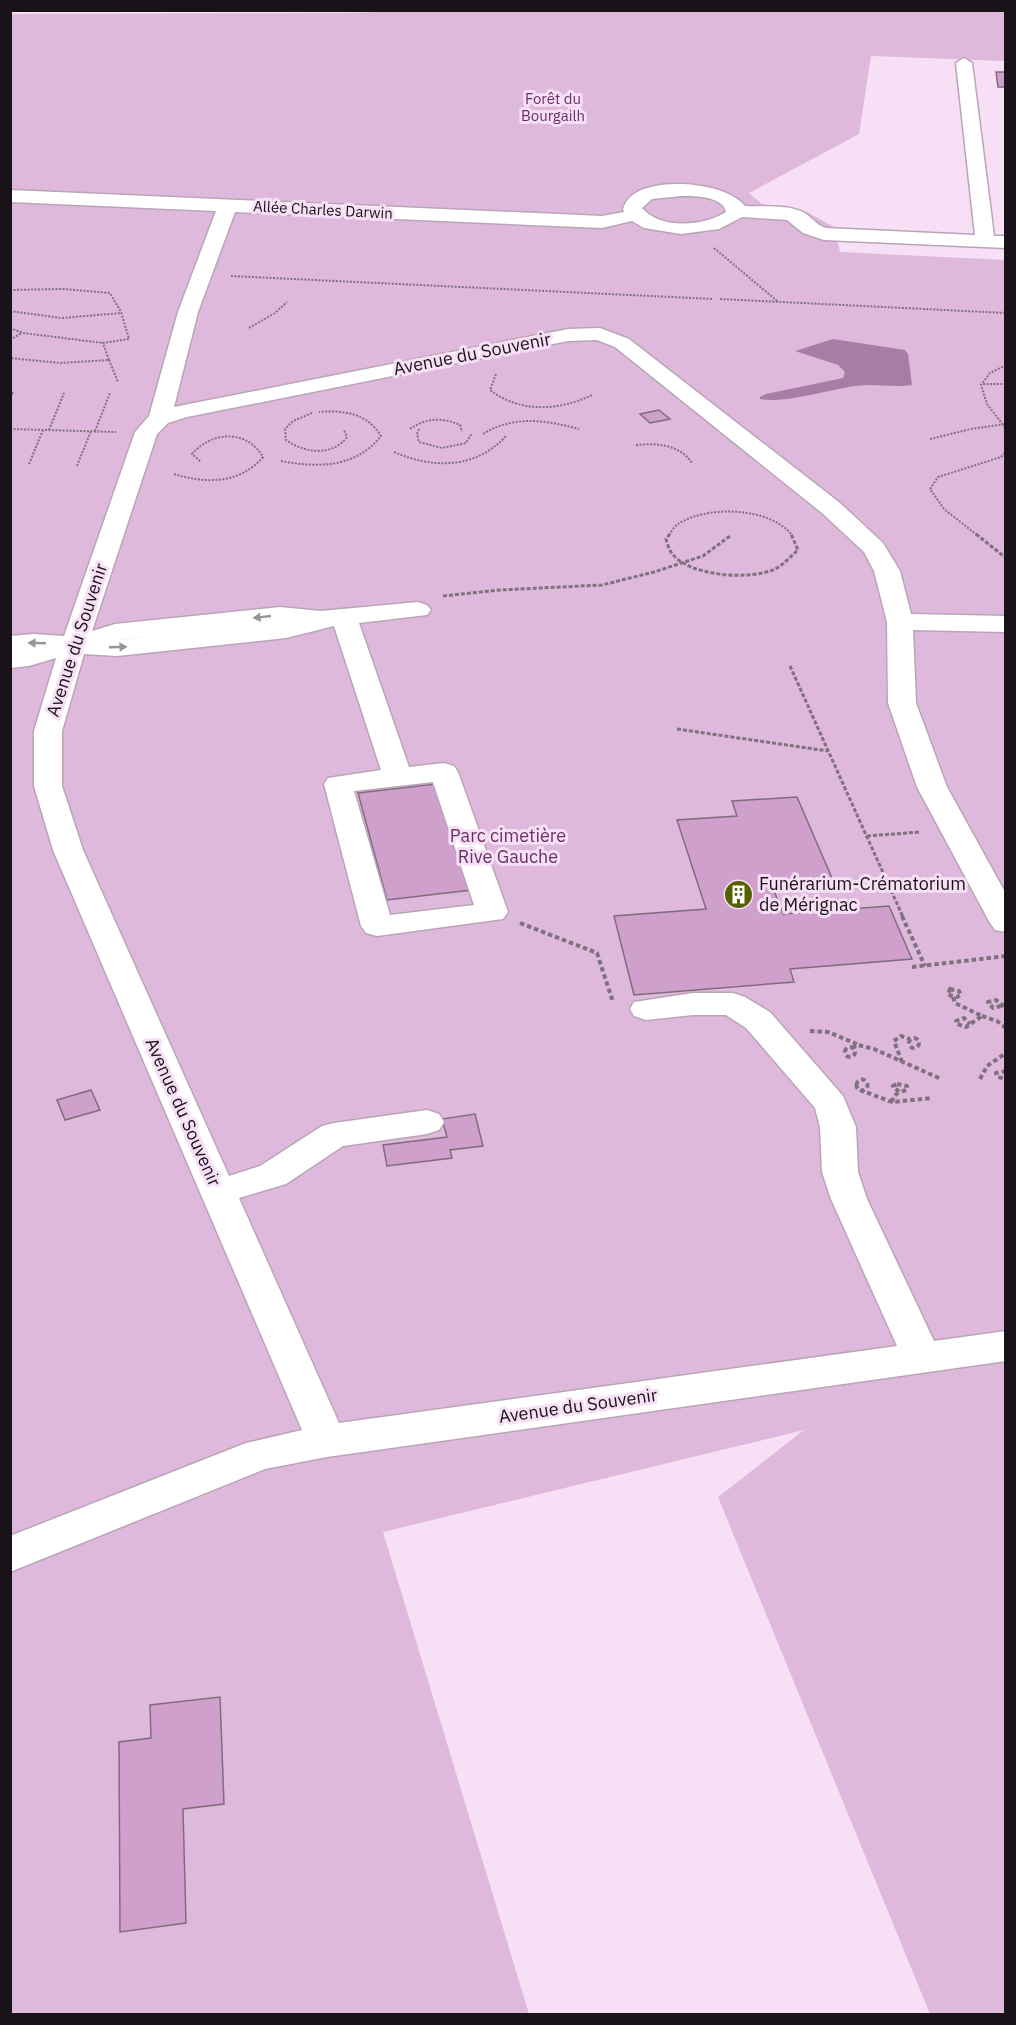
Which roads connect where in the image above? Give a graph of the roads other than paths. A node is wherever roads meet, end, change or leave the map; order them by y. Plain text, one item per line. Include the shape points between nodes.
1 (964, 63) dead end
2 (10, 196) edge
3 (228, 206) junction
4 (735, 211) junction
5 (635, 215) junction
6 (985, 241) junction
7 (1005, 242) edge
8 (153, 425) junction
9 (418, 610) road end
10 (332, 618) junction
11 (900, 622) junction
12 (1005, 624) edge
13 (10, 644) edge
14 (73, 645) junction
15 (10, 660) edge
16 (398, 777) junction
17 (1005, 923) edge
18 (646, 1009) road end
19 (427, 1122) dead end
20 (218, 1192) junction
21 (1005, 1346) edge
22 (922, 1358) junction
23 (327, 1441) junction
24 (10, 1556) edge

1 - 6 street
2 - 3 street, Allée Charles Darwin
3 - 5 street, Allée Charles Darwin via 602,222
3 - 8 street via 188,312
4 - 5 street via 729,220 700,228 663,226
4 - 5 street via 729,201 716,195 681,190 642,196 634,202
4 - 6 street via 789,214 824,234
6 - 7 street
8 - 11 street, Avenue du Souvenir via 568,335 600,334 622,343 680,388 831,508 874,549 887,571
8 - 14 street, Avenue du Souvenir
9 - 10 street
10 - 14 street via 280,615 115,632
10 - 16 street
11 - 12 street
11 - 17 street, Avenue du Souvenir via 902,704 932,787
14 -> 13 street
14 - 15 street
14 - 20 street, Avenue du Souvenir via 48,731 48,786 68,850
16 - 16 street via 444,772 492,912 377,927 338,784
18 - 22 street via 734,1004 758,1020 831,1104 838,1127 840,1172 849,1199
19 - 20 street via 334,1135 273,1175
20 - 23 street, Avenue du Souvenir
21 - 22 street, Avenue du Souvenir
22 - 23 street, Avenue du Souvenir
23 - 24 street via 260,1454

